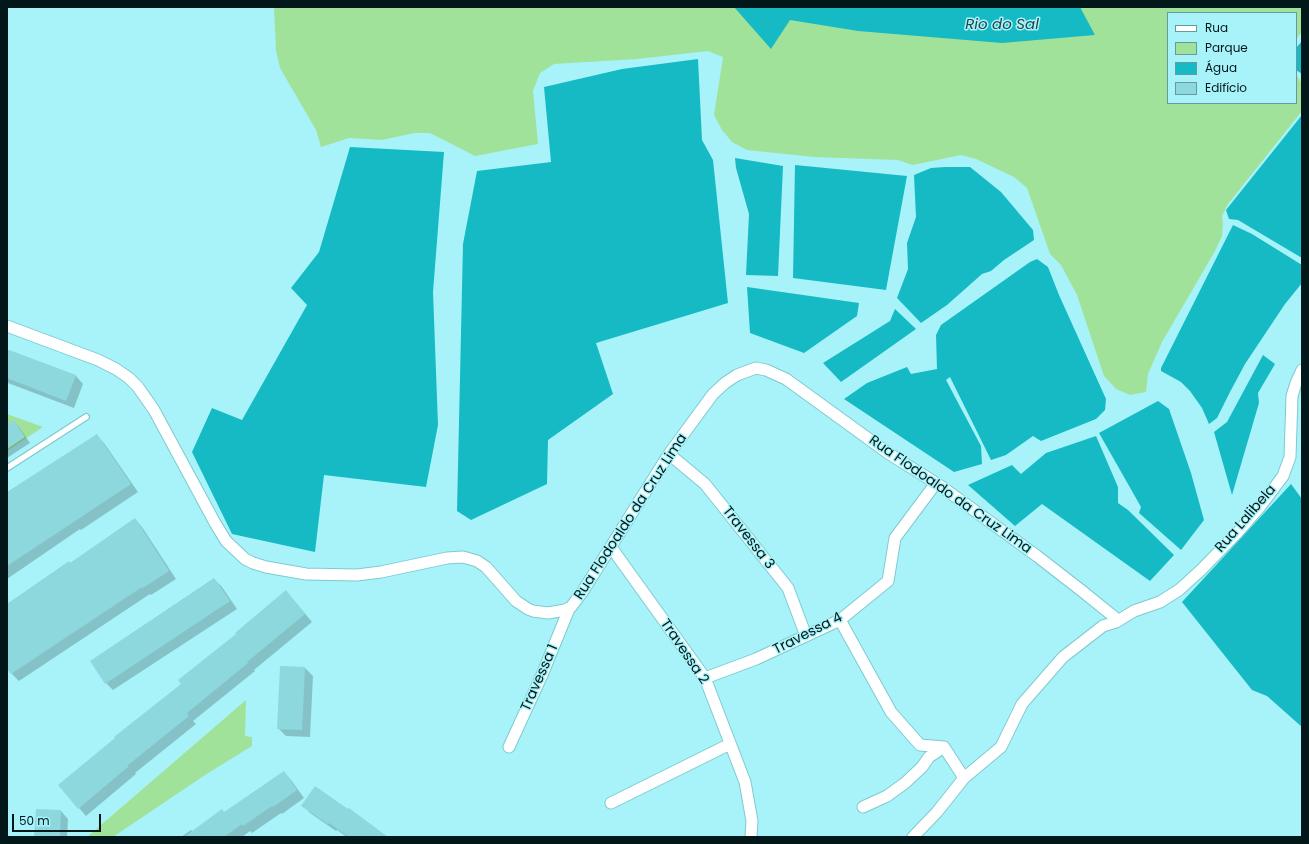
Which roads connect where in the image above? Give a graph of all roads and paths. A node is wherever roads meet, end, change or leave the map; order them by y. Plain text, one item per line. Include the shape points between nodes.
1 (7, 326) edge
2 (1302, 370) edge
3 (86, 417) dead end
4 (669, 454) junction
5 (7, 468) edge
6 (936, 483) junction
7 (611, 547) junction
8 (569, 609) junction
9 (840, 620) junction
10 (1118, 620) junction
11 (806, 636) junction
12 (705, 678) junction
13 (730, 744) junction
14 (509, 747) dead end
15 (944, 747) junction
16 (964, 778) junction
17 (612, 803) dead end
18 (863, 807) dead end
19 (751, 837) edge
20 (913, 837) edge

1 - 8 street, Rua Flodoaldo da Cruz Lima via 98,360 129,378 154,410 223,537 244,559 266,567 306,574 357,575 463,557 486,567 516,601 533,612 548,614
2 - 10 street, Rua Lalibela via 1292,396 1290,457 1283,476 1275,487 1238,532 1179,590 1160,602
3 - 5 lane
4 - 6 street, Rua Flodoaldo da Cruz Lima via 720,388 737,375 756,368 786,379 888,453
4 - 7 street, Rua Flodoaldo da Cruz Lima
4 - 11 street, Travessa 3 via 705,484 788,588
6 - 9 street, Travessa 4 via 896,538 888,582
6 - 10 street, Rua Flodoaldo da Cruz Lima via 1037,556
7 - 8 street, Rua Flodoaldo da Cruz Lima
7 - 12 street, Travessa 2
8 - 14 street, Travessa 1
9 - 11 street, Travessa 4
9 - 15 street via 891,712 920,745
10 - 16 street, Rua Lalibela via 1103,626 1063,657 1022,704 1002,747
11 - 12 street, Travessa 4 via 756,659
12 - 13 street, Travessa 2
13 - 17 street
13 - 19 street, Travessa 2 via 744,782 752,821
15 - 16 street
15 - 18 street via 929,757 905,783 887,796
16 - 20 street, Rua Lalibela

